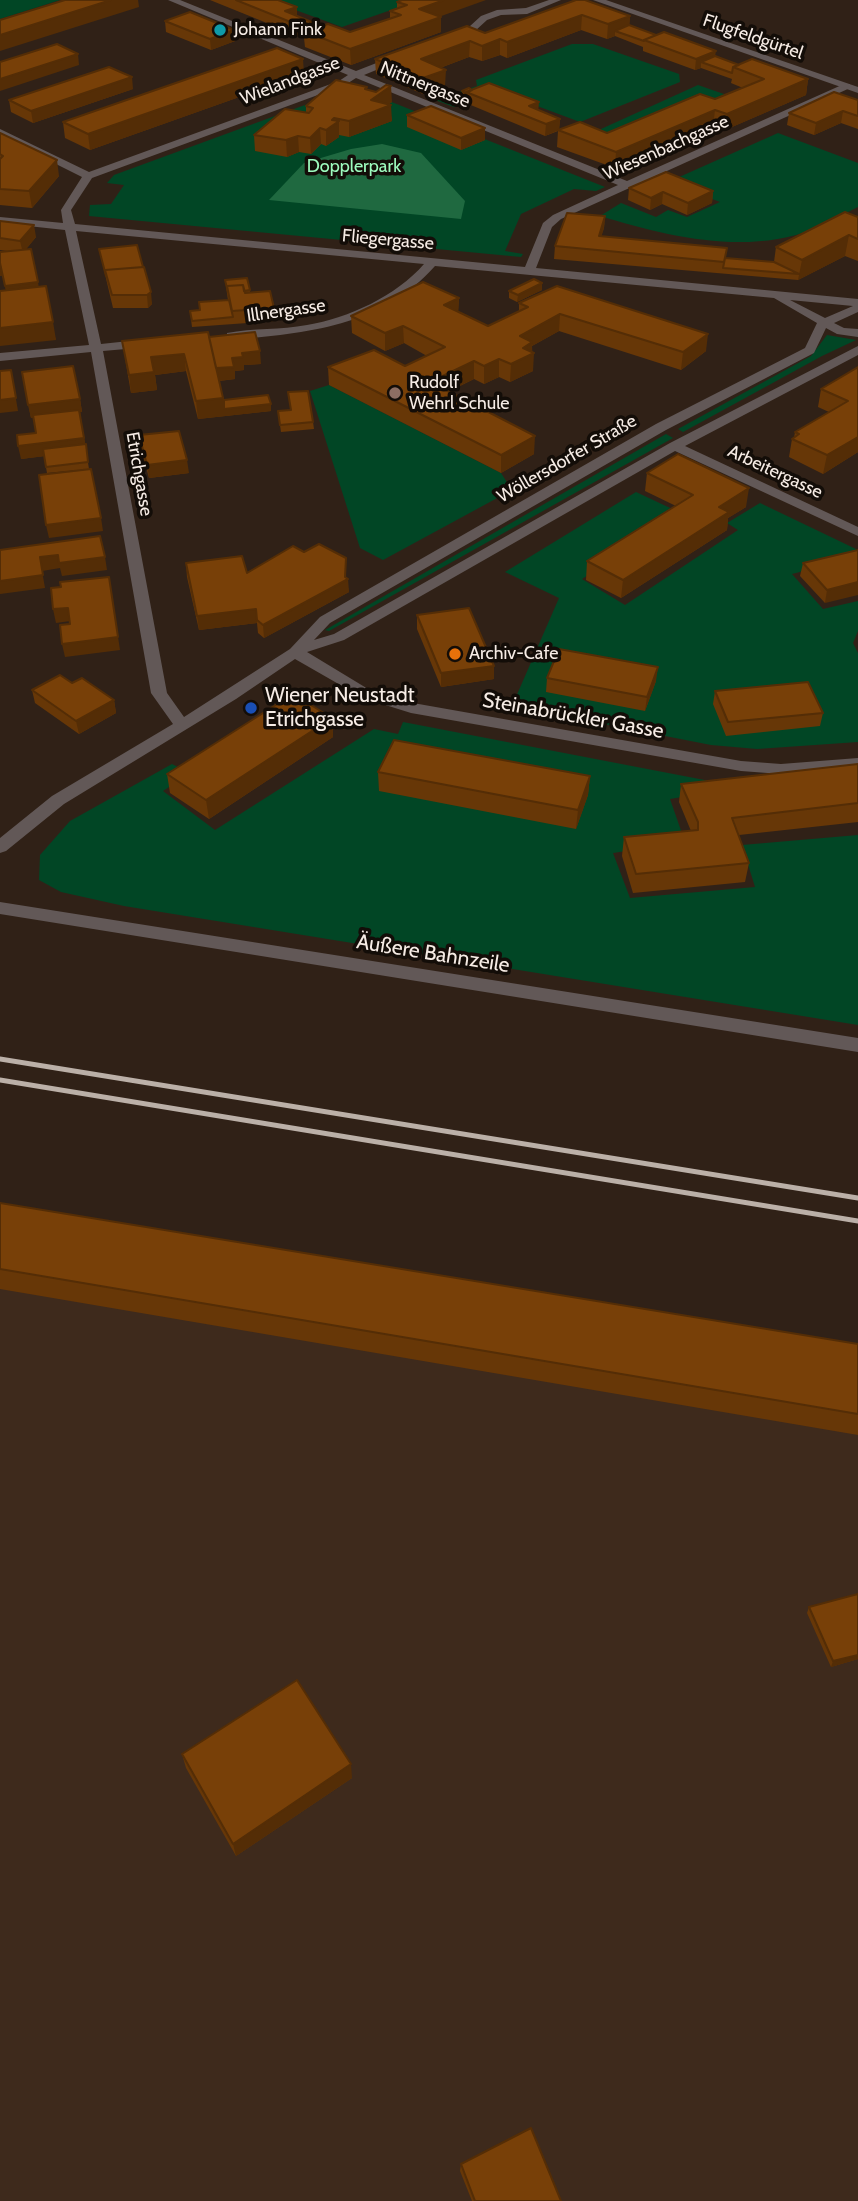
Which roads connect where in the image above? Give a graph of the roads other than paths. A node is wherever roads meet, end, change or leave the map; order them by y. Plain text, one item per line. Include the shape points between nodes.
1 (172, 0) edge
2 (556, 0) edge
3 (597, 0) edge
4 (437, 43) edge
5 (413, 52) edge
6 (355, 75) junction
7 (847, 86) junction
8 (858, 90) edge
9 (0, 132) edge
10 (88, 176) junction
11 (627, 185) junction
12 (0, 220) edge
13 (67, 226) junction
14 (433, 261) junction
15 (529, 271) junction
16 (772, 295) junction
17 (858, 306) edge
18 (823, 323) junction
19 (858, 333) edge
20 (214, 337) edge
21 (162, 341) edge
22 (96, 347) junction
23 (858, 351) edge
24 (0, 357) edge
25 (675, 446) junction
26 (858, 532) edge
27 (295, 652) junction
28 (181, 724) junction
29 (858, 763) edge
30 (0, 847) edge
31 (0, 908) edge
32 (858, 1045) edge

1 - 6 street, Nittnergasse
2 - 4 street via 527,11 500,12
3 - 7 street, Flugfeldgürtel
5 - 6 street, Wielandgasse
6 - 10 street, Wielandgasse
6 - 11 street, Nittnergasse
7 - 8 street, Flugfeldgürtel
7 - 11 street, Wiesenbachgasse
9 - 10 street
10 - 13 street via 66,210
11 - 15 street, Wiesenbachgasse via 557,217 548,225
12 - 13 street, Fliegergasse
13 - 14 street, Fliegergasse
13 - 22 street, Etrichgasse
14 - 15 street, Fliegergasse
14 - 20 street, Illnergasse via 411,286 348,319 307,329
15 - 16 street, Fliegergasse
16 - 17 street, Fliegergasse
16 - 18 street, Fliegergasse
17 - 18 street
18 - 19 street, Fliegergasse
18 - 27 street, Wöllersdorfer Straße via 810,350 661,427 325,620
21 - 22 street
22 - 24 street
22 - 28 street, Etrichgasse via 159,692
23 - 25 street, Wöllersdorfer Straße
25 - 26 street, Arbeitergasse
25 - 27 street, Wöllersdorfer Straße via 339,637
27 - 28 street, Wöllersdorfer Straße
27 - 29 street, Steinabrückler Gasse via 368,695 411,708 741,766 782,769
28 - 30 street, Wöllersdorfer Straße via 58,800
31 - 32 street, Äußere Bahnzeile

